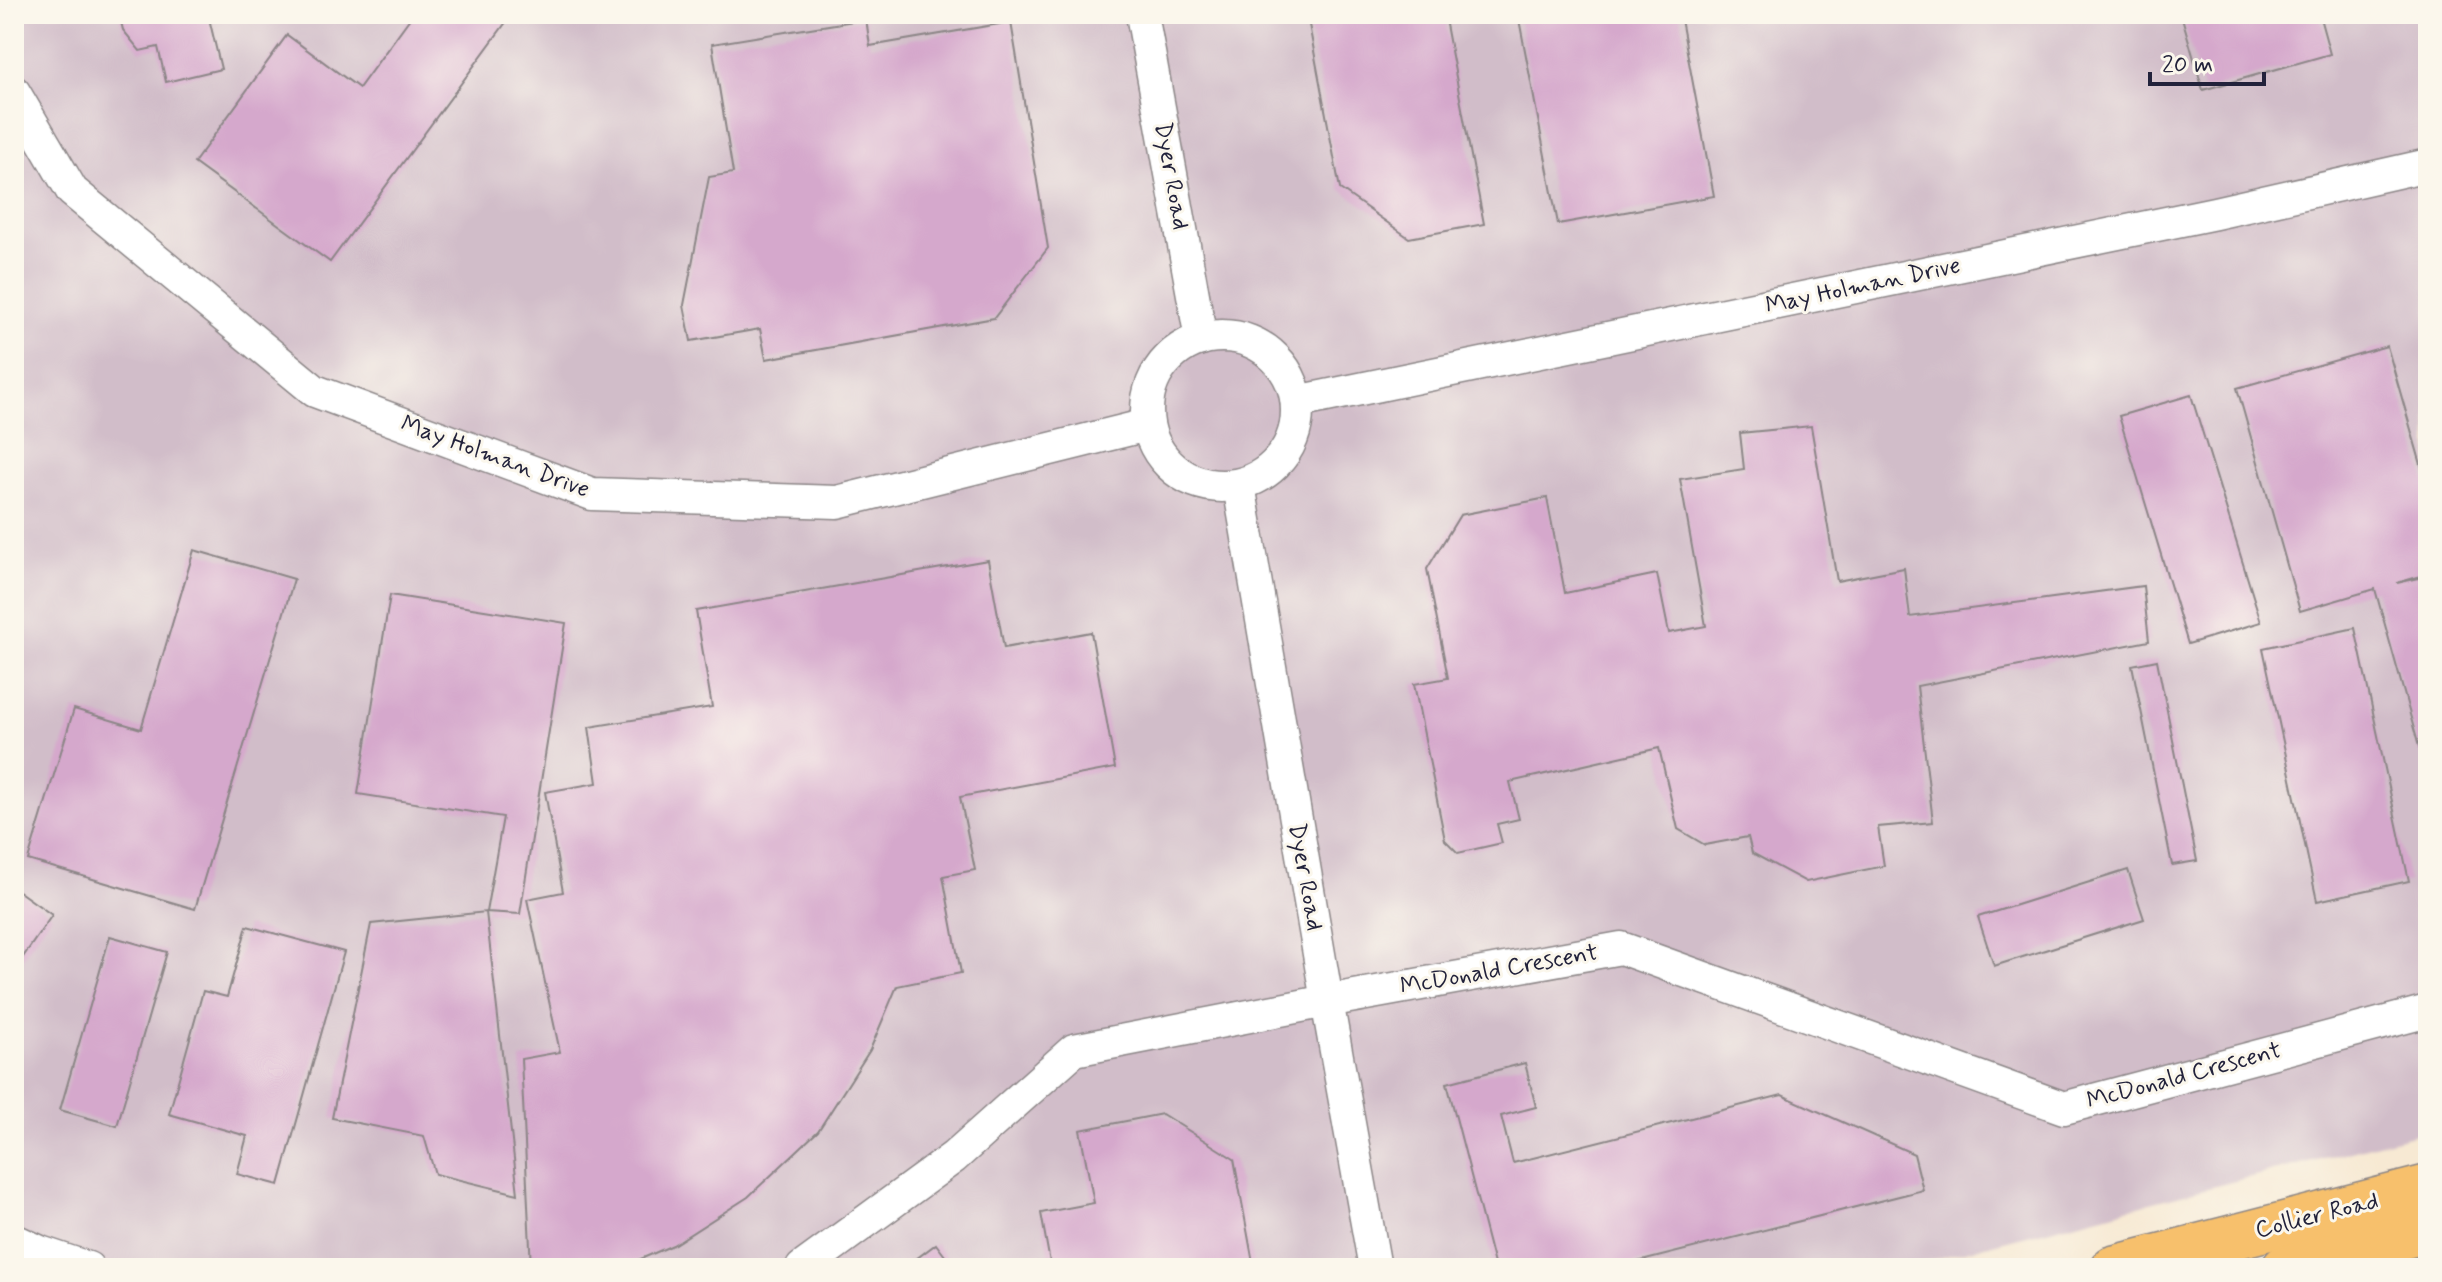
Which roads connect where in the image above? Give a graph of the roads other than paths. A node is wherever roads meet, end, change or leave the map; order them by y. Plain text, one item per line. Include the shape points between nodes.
1 (1142, 14) edge
2 (14, 92) edge
3 (2428, 165) edge
4 (1201, 339) junction
5 (1297, 402) junction
6 (1147, 425) junction
7 (1239, 485) junction
8 (1327, 1001) junction
9 (2428, 1011) edge
10 (2428, 1187) edge
11 (2428, 1230) edge
12 (14, 1240) edge
13 (88, 1268) edge
14 (802, 1268) edge
15 (1375, 1268) edge
16 (2113, 1268) edge
17 (2284, 1268) edge

1 - 4 street, Dyer Road
2 - 6 street, May Holman Drive via 72,191 315,391 592,494 837,502
3 - 5 street, May Holman Drive
4 - 5 street via 1227,336 1274,357
4 - 6 street via 1176,351 1157,371 1147,398
5 - 7 street via 1295,430 1284,455 1264,474
6 - 7 street via 1155,448 1171,467 1215,487
7 - 8 street, Dyer Road
8 - 9 street, McDonald Crescent via 1621,948 2064,1108
8 - 14 street, McDonald Crescent via 1074,1050 954,1157
8 - 15 street, Dyer Road
10 - 16 main road, Collier Road
11 - 17 main road, Collier Road
12 - 13 street

